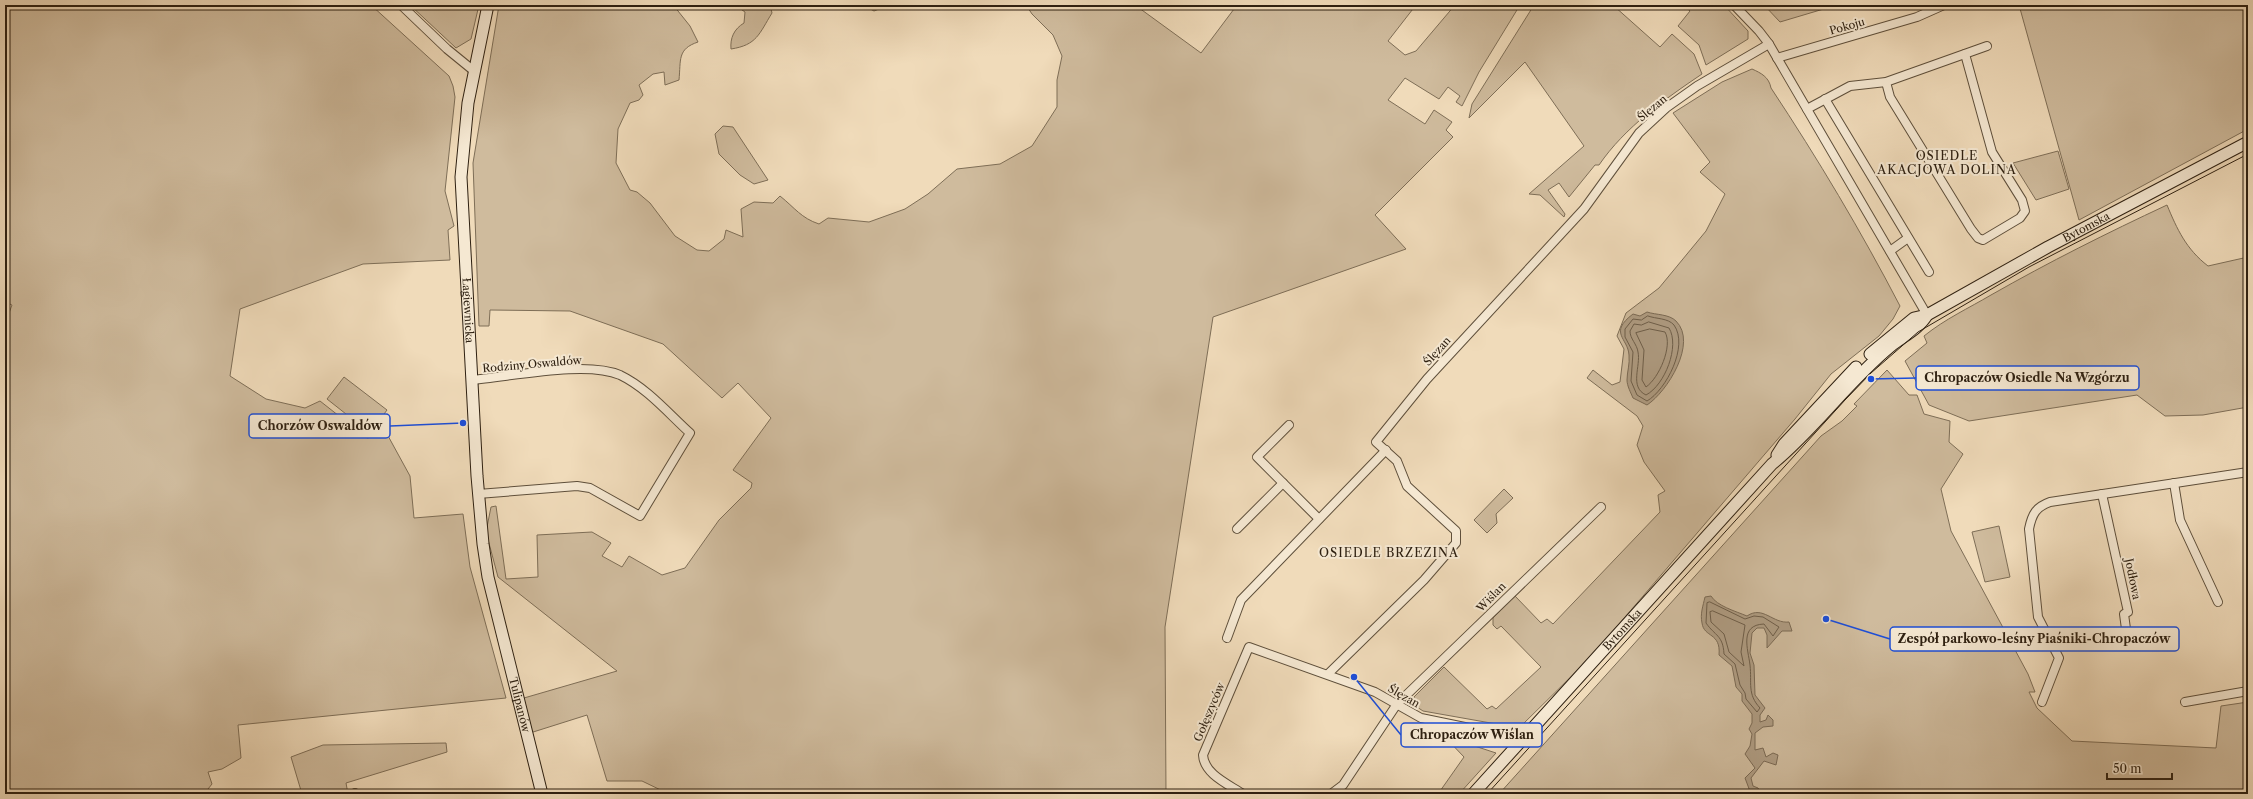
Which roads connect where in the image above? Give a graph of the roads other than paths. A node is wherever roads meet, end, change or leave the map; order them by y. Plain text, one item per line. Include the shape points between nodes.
1 (401, 5) edge
2 (488, 5) edge
3 (1734, 5) edge
4 (1944, 5) edge
5 (1769, 44) junction
6 (1987, 46) dead end
7 (1965, 54) junction
8 (1777, 58) junction
9 (474, 71) junction
10 (1886, 82) junction
11 (1825, 100) junction
12 (1807, 109) junction
13 (2248, 142) edge
14 (1908, 238) junction
15 (1890, 251) junction
16 (1929, 272) dead end
17 (1927, 315) junction
18 (471, 380) junction
19 (1289, 425) dead end
20 (1386, 450) junction
21 (2248, 472) edge
22 (1283, 483) junction
23 (2174, 483) junction
24 (478, 494) junction
25 (2102, 494) junction
26 (1601, 507) dead end
27 (1319, 519) junction
28 (1237, 529) dead end
29 (2218, 602) dead end
30 (496, 616) joint
31 (2048, 636) junction
32 (1227, 638) dead end
33 (1249, 647) joint
34 (1328, 674) junction
35 (2248, 692) edge
36 (2042, 702) dead end
37 (2185, 702) dead end
38 (1397, 704) junction
39 (1517, 744) junction
40 (542, 794) edge
41 (1243, 794) edge
42 (1331, 794) edge
43 (1473, 794) edge

1 - 9 street
2 - 9 main road, Łagiewnicka
3 - 5 street
4 - 8 street, Pokoju via 1917,17
5 - 8 street
5 - 20 street, Ślęzan via 1703,82 1666,108 1639,133 1584,209 1430,376 1376,442
6 - 7 street
7 - 10 street
7 - 10 street via 1992,152 2022,200 2025,211 2020,218 1983,240 1971,229 1923,152 1890,97
8 - 12 street
9 - 18 main road, Łagiewnicka via 466,118 461,177
10 - 11 street via 1850,86
11 - 12 street
11 - 14 street
12 - 15 street
13 - 17 main road, Bytomska via 2048,247
14 - 15 street
14 - 16 street
15 - 17 street
17 - 39 main road, Bytomska via 1914,318 1845,378 1784,444 1772,464
18 - 24 main road, Łagiewnicka
18 - 24 street, Rodziny Oswaldów via 576,369 612,373 632,382 690,433 640,516 590,488 577,486
19 - 22 street via 1257,457
20 - 27 street
20 - 34 street, Ślęzan via 1397,461 1407,486 1456,531 1456,543 1424,580
21 - 23 street
22 - 27 street
22 - 28 street
23 - 25 street
23 - 29 street via 2180,520
24 - 30 main road, Łagiewnicka via 484,554
25 - 31 street via 2050,502 2031,516 2029,529 2038,617
25 - 31 street, Jodłowa via 2128,612 2124,614 2126,629 2117,639 2099,643 2064,633
26 - 38 street, Wiślan
27 - 32 street via 1241,600
30 - 40 main road, Tulipanów
31 - 36 street via 2059,658
33 - 34 street, Ślęzan
33 - 41 street, Gołęszyców via 1203,755 1209,771
34 - 38 street, Ślęzan via 1375,692
35 - 37 street
38 - 39 street, Ślęzan via 1421,718 1489,732
38 - 42 street via 1344,785
39 - 43 main road, Bytomska

